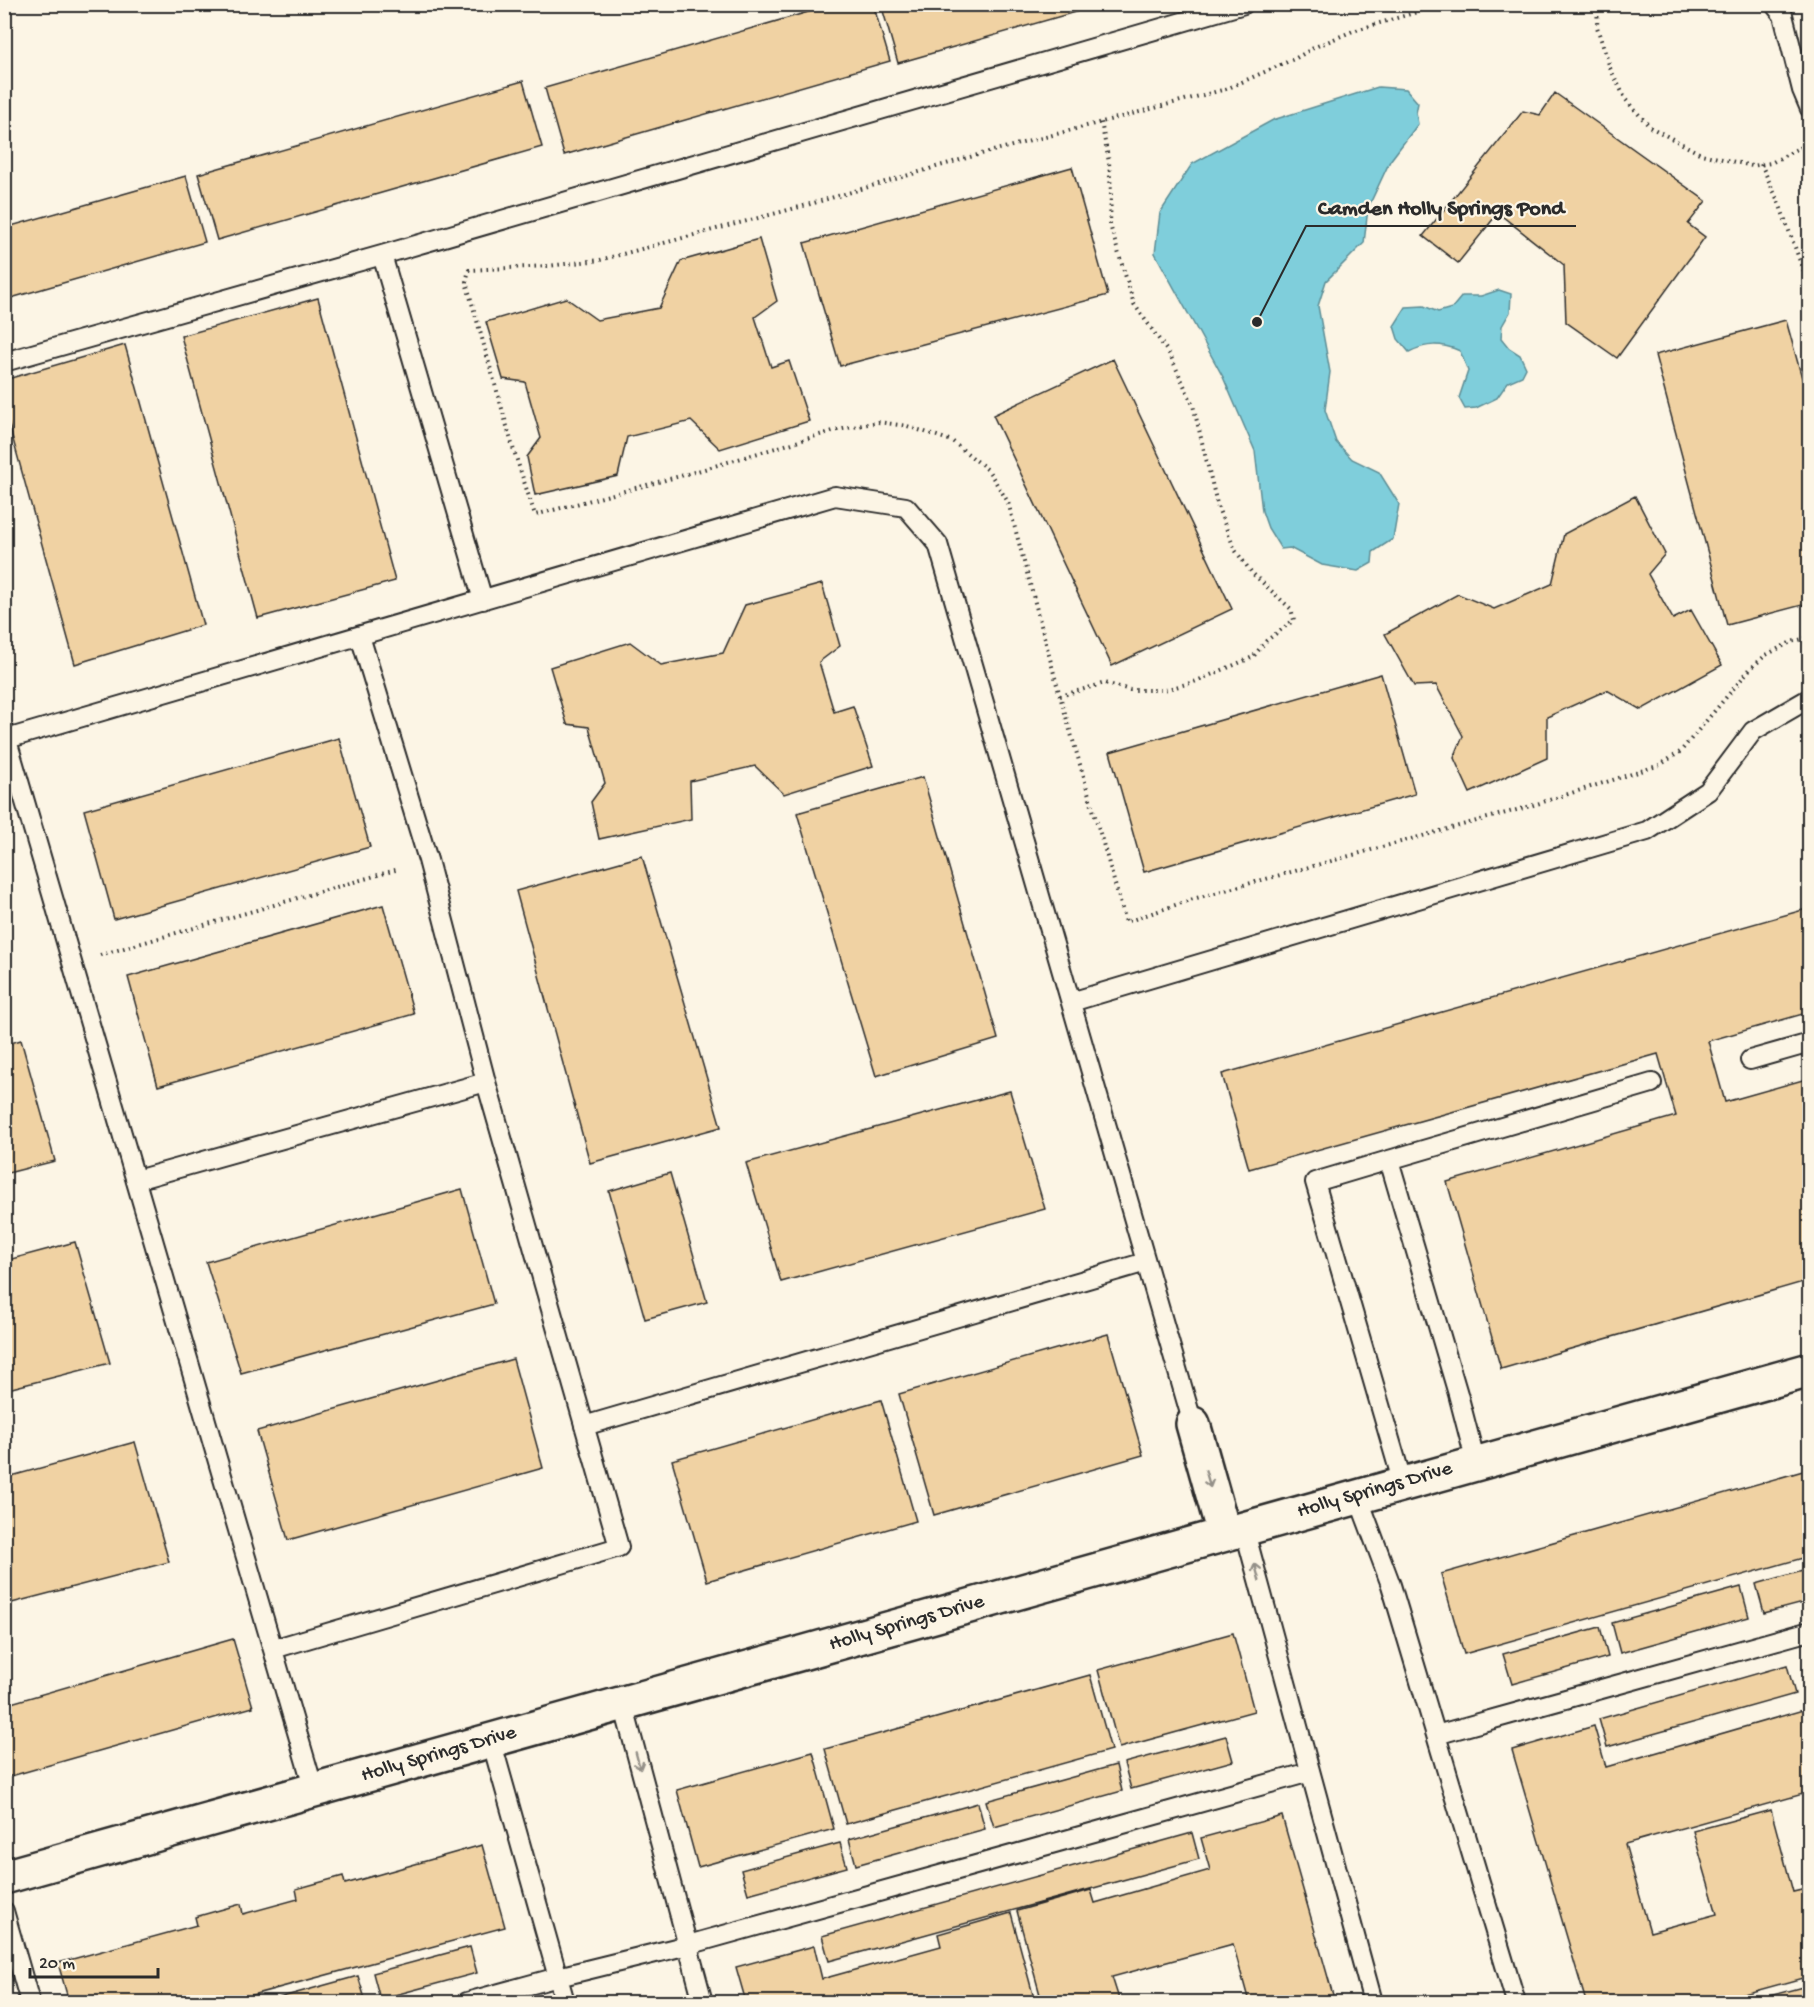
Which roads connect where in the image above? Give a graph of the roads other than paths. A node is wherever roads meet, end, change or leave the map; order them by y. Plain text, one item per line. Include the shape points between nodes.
1 (1244, 4) edge
2 (1774, 4) edge
3 (1809, 109) edge
4 (382, 255) junction
5 (4, 362) edge
6 (483, 600) junction
7 (360, 636) junction
8 (1809, 698) edge
9 (6, 735) edge
10 (1071, 1002) junction
11 (1809, 1043) edge
12 (1750, 1060) dead end
13 (486, 1082) junction
14 (1652, 1083) dead end
15 (1389, 1160) junction
16 (136, 1180) junction
17 (1146, 1262) junction
18 (1809, 1370) edge
19 (1192, 1424) joint
20 (584, 1426) junction
21 (1476, 1463) junction
22 (1402, 1484) junction
23 (1358, 1497) junction
24 (1234, 1531) junction
25 (1809, 1630) edge
26 (273, 1649) junction
27 (623, 1704) junction
28 (1436, 1736) junction
29 (491, 1740) junction
30 (1310, 1772) junction
31 (314, 1790) junction
32 (4, 1877) edge
33 (4, 1911) edge
34 (688, 1946) junction
35 (558, 1977) junction
36 (30, 2002) edge
37 (467, 2002) edge
38 (565, 2002) edge
39 (703, 2002) edge
40 (1373, 2002) edge
41 (1516, 2002) edge

1 - 4 lane
2 - 3 lane via 1783,15
4 - 5 lane
4 - 6 lane
6 - 7 lane
6 - 10 lane via 834,496 906,507 938,544
7 - 9 lane
7 - 13 lane via 428,861
8 - 10 lane via 1753,731 1708,791 1647,831
9 - 16 lane
10 - 17 lane
11 - 12 lane
13 - 16 lane
13 - 20 lane
14 - 15 lane
15 - 21 lane
15 - 22 lane via 1315,1182
16 - 26 lane
17 - 19 lane
17 - 20 lane
18 - 21 street, Holly Springs Drive
19 -> 24 street
20 - 26 lane via 619,1547
21 - 22 street, Holly Springs Drive
22 - 23 street, Holly Springs Drive
23 - 24 street, Holly Springs Drive
23 - 28 lane via 1391,1585
24 - 27 street, Holly Springs Drive
30 -> 24 lane via 1269,1616
25 - 28 lane
26 - 31 lane
27 - 29 street, Holly Springs Drive
27 -> 34 lane
28 - 41 lane
29 - 31 street, Holly Springs Drive
29 - 35 lane
30 - 34 lane
30 - 40 lane
31 - 32 street, Holly Springs Drive
33 - 36 lane
34 - 35 lane
34 - 39 lane
35 - 37 lane
35 - 38 lane

